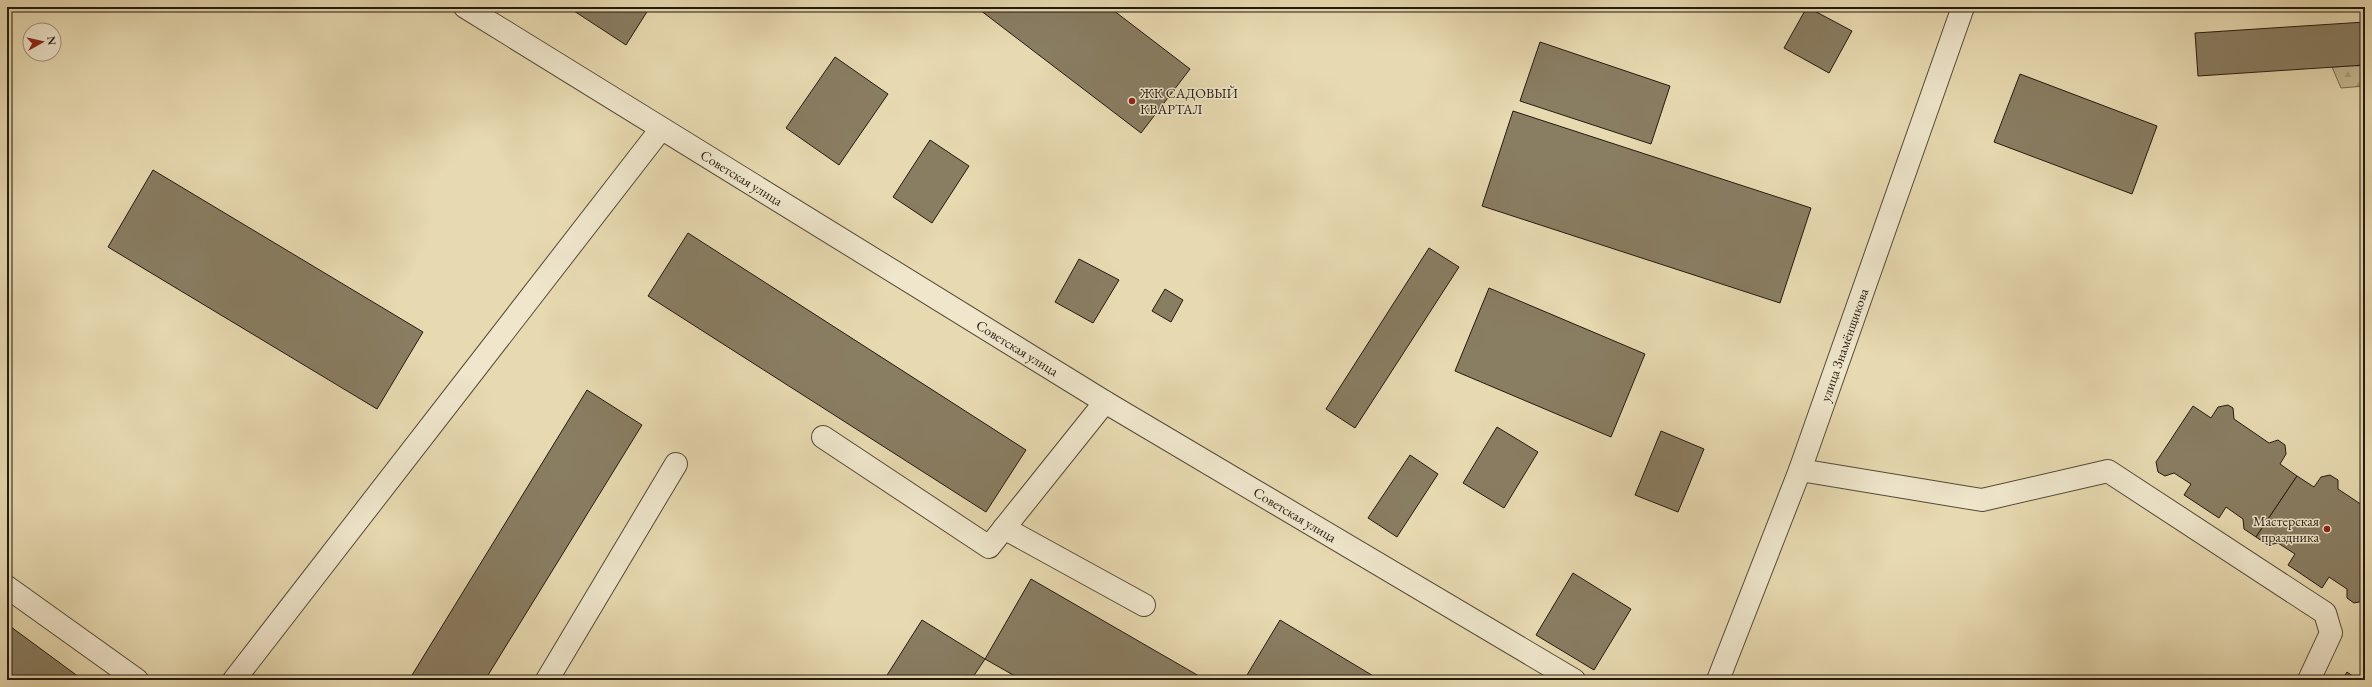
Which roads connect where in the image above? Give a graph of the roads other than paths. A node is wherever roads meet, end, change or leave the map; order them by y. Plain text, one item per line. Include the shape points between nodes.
1 (465, 7) edge
2 (1963, 7) edge
3 (661, 129) junction
4 (1105, 402) junction
5 (822, 437) dead end
6 (676, 464) dead end
7 (1800, 470) junction
8 (1004, 528) junction
9 (7, 587) edge
10 (1144, 605) dead end
11 (137, 680) edge
12 (234, 680) edge
13 (547, 680) edge
14 (1574, 680) edge
15 (1718, 680) edge
16 (2310, 680) edge

1 - 3 street, Советская улица
2 - 7 street, улица Знамёнщикова
3 - 4 street, Советская улица
3 - 12 street
4 - 8 street
4 - 14 street, Советская улица
5 - 8 street via 989,547
6 - 13 street
7 - 15 street, улица Знамёнщикова
7 - 16 street via 1982,500 2108,471 2325,613 2331,633
8 - 10 street
9 - 11 street

